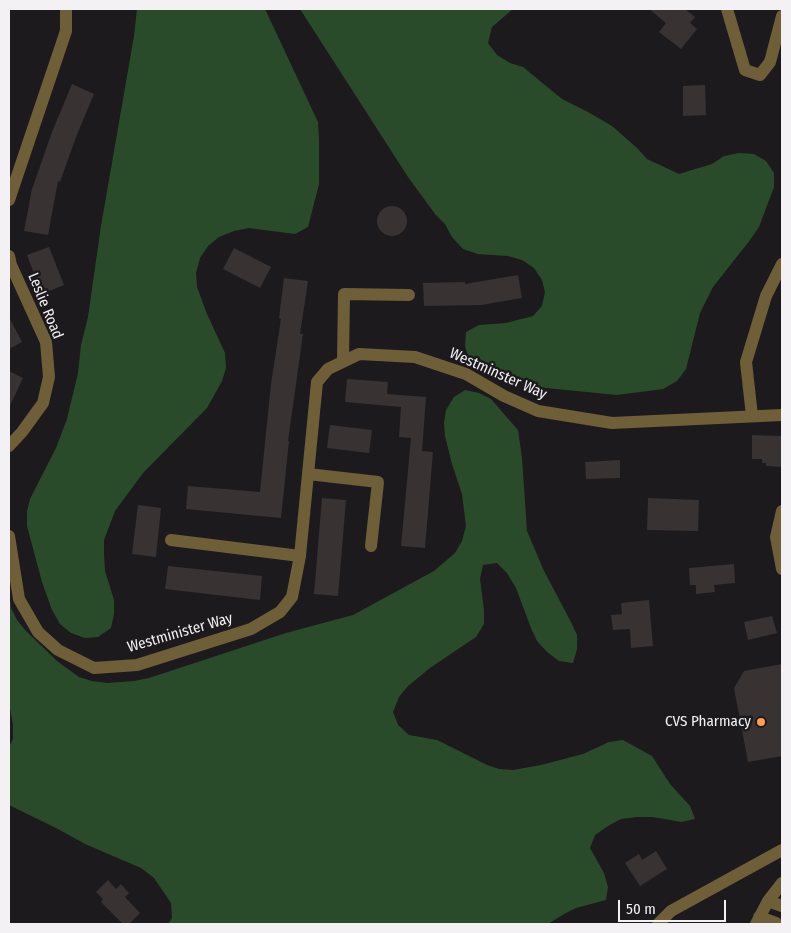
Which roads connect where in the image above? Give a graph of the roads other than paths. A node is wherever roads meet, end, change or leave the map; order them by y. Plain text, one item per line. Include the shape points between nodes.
1 (66, 9) edge
2 (727, 9) edge
3 (782, 16) edge
4 (9, 200) edge
5 (9, 256) edge
6 (782, 264) edge
7 (409, 295) dead end
8 (343, 361) junction
9 (782, 415) edge
10 (752, 416) junction
11 (9, 446) edge
12 (308, 474) junction
13 (782, 511) edge
14 (9, 536) edge
15 (171, 540) dead end
16 (371, 546) dead end
17 (300, 556) junction
18 (782, 569) edge
19 (297, 577) joint
20 (782, 851) edge
21 (782, 883) edge
22 (768, 901) junction
23 (782, 906) edge
24 (757, 921) edge
25 (776, 923) edge
26 (658, 924) edge

1 - 4 street via 66,31
2 - 3 street via 746,70 760,75 770,62
5 - 11 street, Leslie Road via 46,342 49,377 43,403
6 - 10 street via 766,296 746,362
7 - 8 street via 344,294
8 - 10 street, Westminster Way via 359,354 415,357 466,374 538,412 612,423
8 - 12 street, Westminster Way via 317,382
9 - 10 street, Westminster Way
12 - 16 street via 378,482
12 - 17 street, Westminster Way
13 - 18 street via 776,537
14 - 19 street, Westminister Way via 19,600 38,632 58,650 94,668 138,665 251,629 280,612 292,597
15 - 17 street
17 - 19 street, Westminster Way
20 - 26 street via 671,911
21 - 22 street
22 - 23 street
22 - 24 street
24 - 25 street

